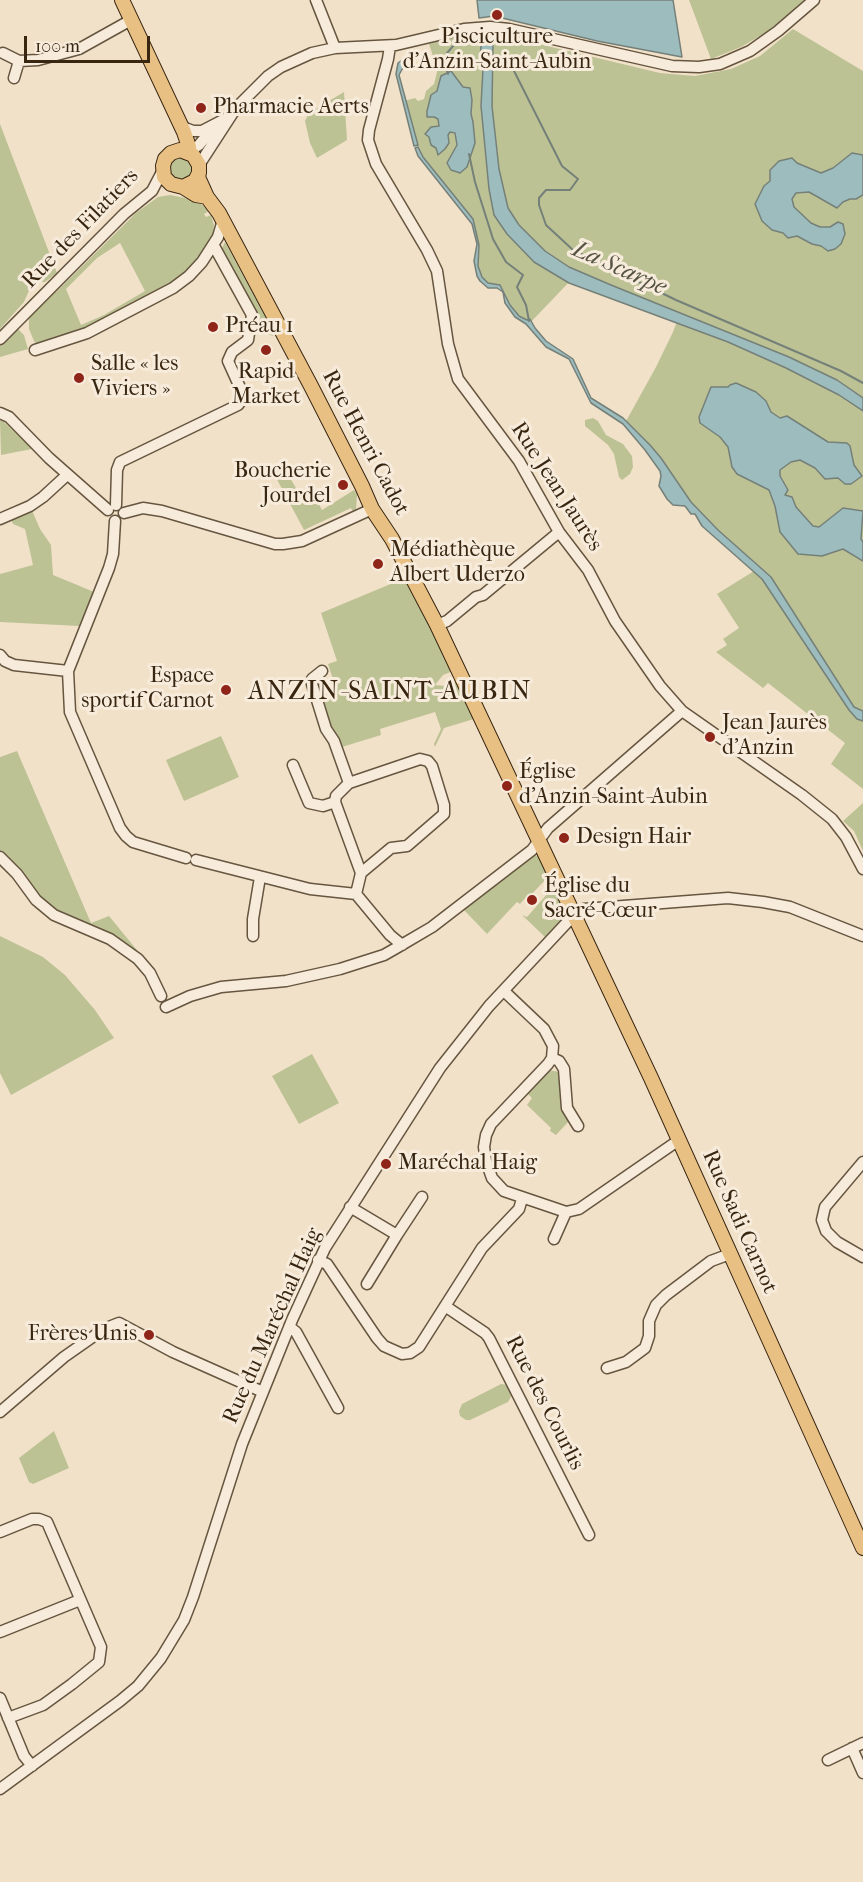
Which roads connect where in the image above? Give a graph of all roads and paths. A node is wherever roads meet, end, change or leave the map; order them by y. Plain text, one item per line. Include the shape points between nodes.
1 (122, 0) edge
2 (316, 0) edge
3 (814, 0) edge
4 (131, 20) junction
5 (390, 46) junction
6 (335, 48) junction
7 (3, 53) dead end
8 (19, 62) junction
9 (14, 78) dead end
10 (224, 119) junction
11 (180, 126) junction
12 (189, 152) junction
13 (171, 153) junction
14 (163, 170) junction
15 (198, 171) junction
16 (179, 187) junction
17 (152, 191) junction
18 (207, 197) junction
19 (223, 220) junction
20 (214, 246) junction
21 (0, 339) edge
22 (35, 350) dead end
23 (0, 413) edge
24 (67, 475) junction
25 (116, 509) junction
26 (372, 509) junction
27 (0, 519) edge
28 (560, 532) junction
29 (437, 625) junction
30 (0, 655) edge
31 (68, 671) junction
32 (322, 671) dead end
33 (682, 711) junction
34 (293, 765) dead end
35 (349, 783) junction
36 (335, 802) junction
37 (539, 840) junction
38 (0, 857) edge
39 (863, 869) edge
40 (361, 873) junction
41 (260, 878) junction
42 (356, 894) junction
43 (574, 915) junction
44 (253, 936) dead end
45 (863, 936) edge
46 (402, 945) junction
47 (504, 991) junction
48 (161, 996) dead end
49 (166, 1006) dead end
50 (552, 1058) junction
51 (578, 1126) dead end
52 (679, 1140) junction
53 (863, 1162) edge
54 (422, 1197) dead end
55 (522, 1199) junction
56 (350, 1207) junction
57 (566, 1212) junction
58 (397, 1235) junction
59 (554, 1239) dead end
60 (730, 1254) junction
61 (863, 1257) edge
62 (318, 1260) junction
63 (367, 1284) dead end
64 (445, 1306) junction
65 (291, 1328) junction
66 (607, 1368) dead end
67 (263, 1392) junction
68 (338, 1408) dead end
69 (0, 1412) edge
70 (0, 1532) edge
71 (589, 1535) dead end
72 (863, 1548) edge
73 (80, 1600) junction
74 (0, 1632) edge
75 (0, 1698) edge
76 (8, 1718) junction
77 (863, 1743) edge
78 (852, 1748) junction
79 (828, 1760) dead end
80 (32, 1766) junction
81 (863, 1773) edge
82 (0, 1789) edge

1 - 4 main road
2 - 6 street
3 - 5 street via 750,51 720,64 699,67 665,65 508,29 481,27
4 - 8 street via 79,49
4 - 11 main road
5 - 6 street
5 - 28 street, Rue Jean Jaurès via 369,130 370,149 436,271 458,379 519,460
6 - 10 street via 281,67
7 - 8 street
8 - 9 street
10 - 11 street via 197,132
10 - 12 street
10 - 15 street
11 - 12 main road
11 - 13 main road
12 - 13 main road
12 - 15 main road via 196,158
13 - 14 main road
14 - 16 main road via 166,180
14 - 17 street, Rue des Filatiers
15 - 16 main road via 192,184
15 - 18 main road, Rue Henri Cadot
16 - 17 street
16 - 18 main road
17 - 21 street, Rue des Filatiers via 124,214
18 - 19 main road, Rue Henri Cadot
19 - 20 street
19 - 26 main road, Rue Henri Cadot
20 - 22 street via 189,276 173,288 87,333
20 - 25 street via 252,315 248,340 232,352 228,361 242,392 241,401 120,462
23 - 24 street via 9,417
24 - 25 street
24 - 27 street via 30,506
25 - 26 street via 162,511 275,544 302,541
25 - 31 street via 122,519 116,521 109,568
26 - 29 main road, Rue Henri Cadot
28 - 29 street via 483,595
28 - 33 street, Rue Jean Jaurès via 588,570 608,610 649,671
29 - 37 main road, Rue Henri Cadot
30 - 31 street via 14,665
31 - 41 street via 70,712 120,828 133,842
32 - 35 street via 312,679 312,684
33 - 37 street
33 - 39 street, Rue Jean Jaurès via 832,819
34 - 36 street via 309,803 323,806
35 - 36 street
35 - 40 street via 420,759 428,761 445,810 407,846 391,848
36 - 40 street
37 - 43 main road, Rue Henri Cadot
37 - 46 street via 534,849 480,891
38 - 48 street via 54,915 110,939 138,959
40 - 42 street
41 - 42 street
41 - 44 street
42 - 46 street
43 - 45 street via 584,909 728,898 790,907
43 - 47 street, Rue du Maréchal Haig
43 - 52 main road, Rue Sadi Carnot
46 - 49 street via 340,969 286,981 221,987
47 - 50 street via 544,1029 554,1046
47 - 56 street, Rue du Maréchal Haig via 441,1068
50 - 51 street via 564,1069 567,1108
50 - 55 street via 491,1124 486,1135 484,1147 492,1178 504,1191
52 - 57 street via 579,1209
52 - 60 main road, Rue Sadi Carnot
53 - 61 street via 825,1207 822,1220 826,1232 837,1242
54 - 58 street
55 - 57 street
55 - 64 street via 519,1209 482,1248
56 - 58 street
56 - 62 street, Rue du Maréchal Haig
57 - 59 street
58 - 63 street
60 - 66 street via 711,1261 666,1295 649,1321 650,1336 645,1348 626,1362
60 - 72 main road, Rue Sadi Carnot
62 - 64 street via 327,1264 377,1338 396,1352 410,1353 419,1347
62 - 65 street, Rue du Maréchal Haig
64 - 71 street, Rue des Courlis via 489,1338
65 - 67 street, Rue du Maréchal Haig
65 - 68 street
67 - 69 street via 119,1323 64,1357
67 - 80 street, Rue du Maréchal Haig via 184,1620 152,1670 120,1701
70 - 73 street via 32,1519 47,1522
73 - 74 street
73 - 76 street via 101,1647 99,1662 43,1705
75 - 76 street
76 - 80 street
77 - 78 street
78 - 79 street
78 - 81 street
80 - 82 street, Rue du Maréchal Haig

